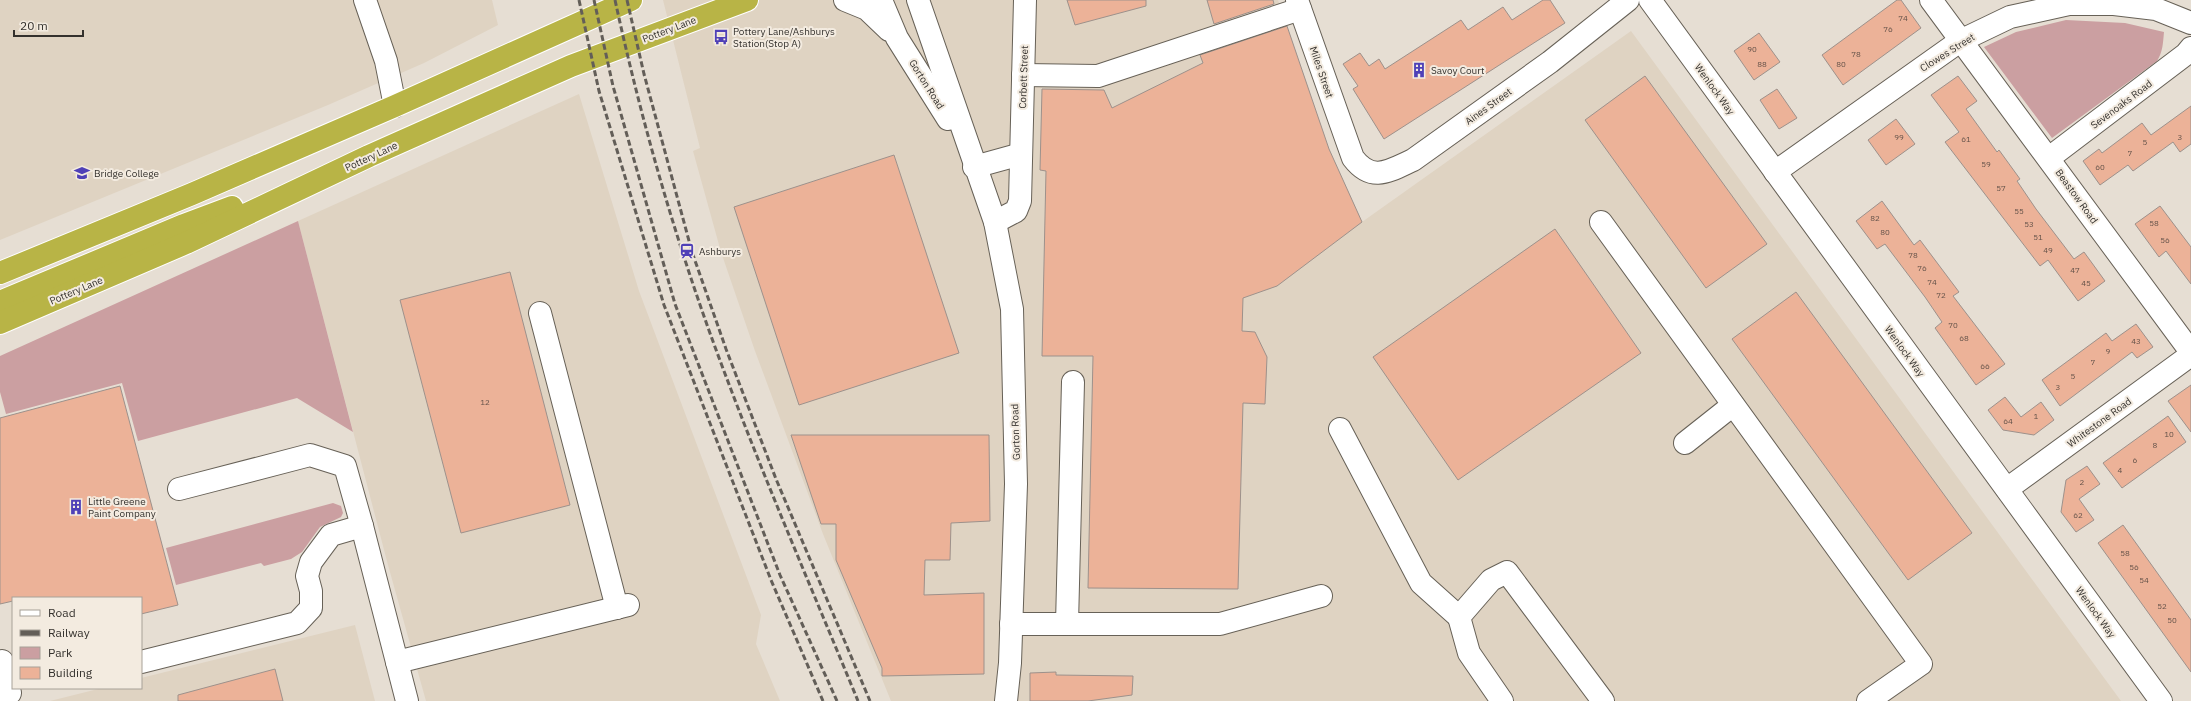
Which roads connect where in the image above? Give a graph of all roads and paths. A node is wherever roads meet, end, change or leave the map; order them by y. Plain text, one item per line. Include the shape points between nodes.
1 (365, 0) edge
2 (631, 0) edge
3 (747, 0) edge
4 (845, 0) edge
5 (881, 0) edge
6 (918, 0) edge
7 (1025, 0) edge
8 (1628, 0) edge
9 (1650, 0) edge
10 (1931, 0) edge
11 (1299, 5) edge
12 (2191, 23) edge
13 (898, 38) junction
14 (1960, 41) junction
15 (2191, 48) edge
16 (1023, 75) junction
17 (395, 106) junction
18 (1347, 144) joint
19 (1021, 154) junction
20 (369, 156) junction
21 (2049, 158) junction
22 (974, 167) junction
23 (1775, 172) junction
24 (995, 222) junction
25 (1601, 222) dead end
26 (0, 273) edge
27 (0, 302) edge
28 (540, 313) dead end
29 (0, 324) edge
30 (2191, 354) edge
31 (1073, 382) dead end
32 (1733, 405) junction
33 (1340, 429) dead end
34 (1685, 443) dead end
35 (179, 489) dead end
36 (2007, 489) junction
37 (362, 526) junction
38 (1321, 596) dead end
39 (1459, 617) junction
40 (1011, 624) junction
41 (1067, 624) junction
42 (2, 661) dead end
43 (142, 662) edge
44 (397, 662) junction
45 (0, 696) edge
46 (407, 701) edge
47 (1006, 701) edge
48 (1502, 701) edge
49 (1602, 701) edge
50 (1868, 701) edge
51 (2161, 701) edge

1 - 17 street via 386,61
2 - 17 highway
3 - 20 highway, Pottery Lane via 571,66
4 - 13 street via 867,9
5 - 13 street, Gorton Road
6 - 22 street, Gorton Road
7 - 16 street, Corbett Street
8 - 18 street, Aines Street via 1550,62 1413,160 1388,172 1377,174 1357,163
9 - 23 street, Wenlock Way
10 - 14 street, Beastow Road
11 - 16 street via 1098,76
11 - 18 street, Miles Street
12 - 14 street, Clowes Street via 2156,9 2114,4 2069,4 2010,17
13 - 22 street, Gorton Road via 932,90
14 - 21 street, Beastow Road
14 - 23 street, Clowes Street
15 - 21 street, Sevenoaks Road
16 - 19 street, Corbett Street
17 - 26 highway via 192,194
19 - 22 street
19 - 24 street, Corbett Street via 1020,201 1016,211
20 - 27 highway via 184,225
20 - 29 highway, Pottery Lane via 186,243
21 - 30 street, Beastow Road
22 - 24 street, Gorton Road
23 - 36 street, Wenlock Way
24 - 40 street, Gorton Road via 1012,309 1016,484
25 - 32 street
28 - 44 street via 622,606
30 - 36 street, Whitestone Road
31 - 41 street
32 - 34 street
32 - 50 street via 1921,664
33 - 39 street via 1421,583
35 - 37 street via 310,455 345,466
36 - 51 street, Wenlock Way
37 - 43 street via 331,535 311,562 307,576 311,591 311,608 297,623
37 - 44 street
38 - 41 street via 1220,624
39 - 48 street via 1469,653
39 - 49 street via 1491,580 1507,572
40 - 41 street
40 - 47 street, Gorton Road
42 - 45 street via 10,693
44 - 46 street

